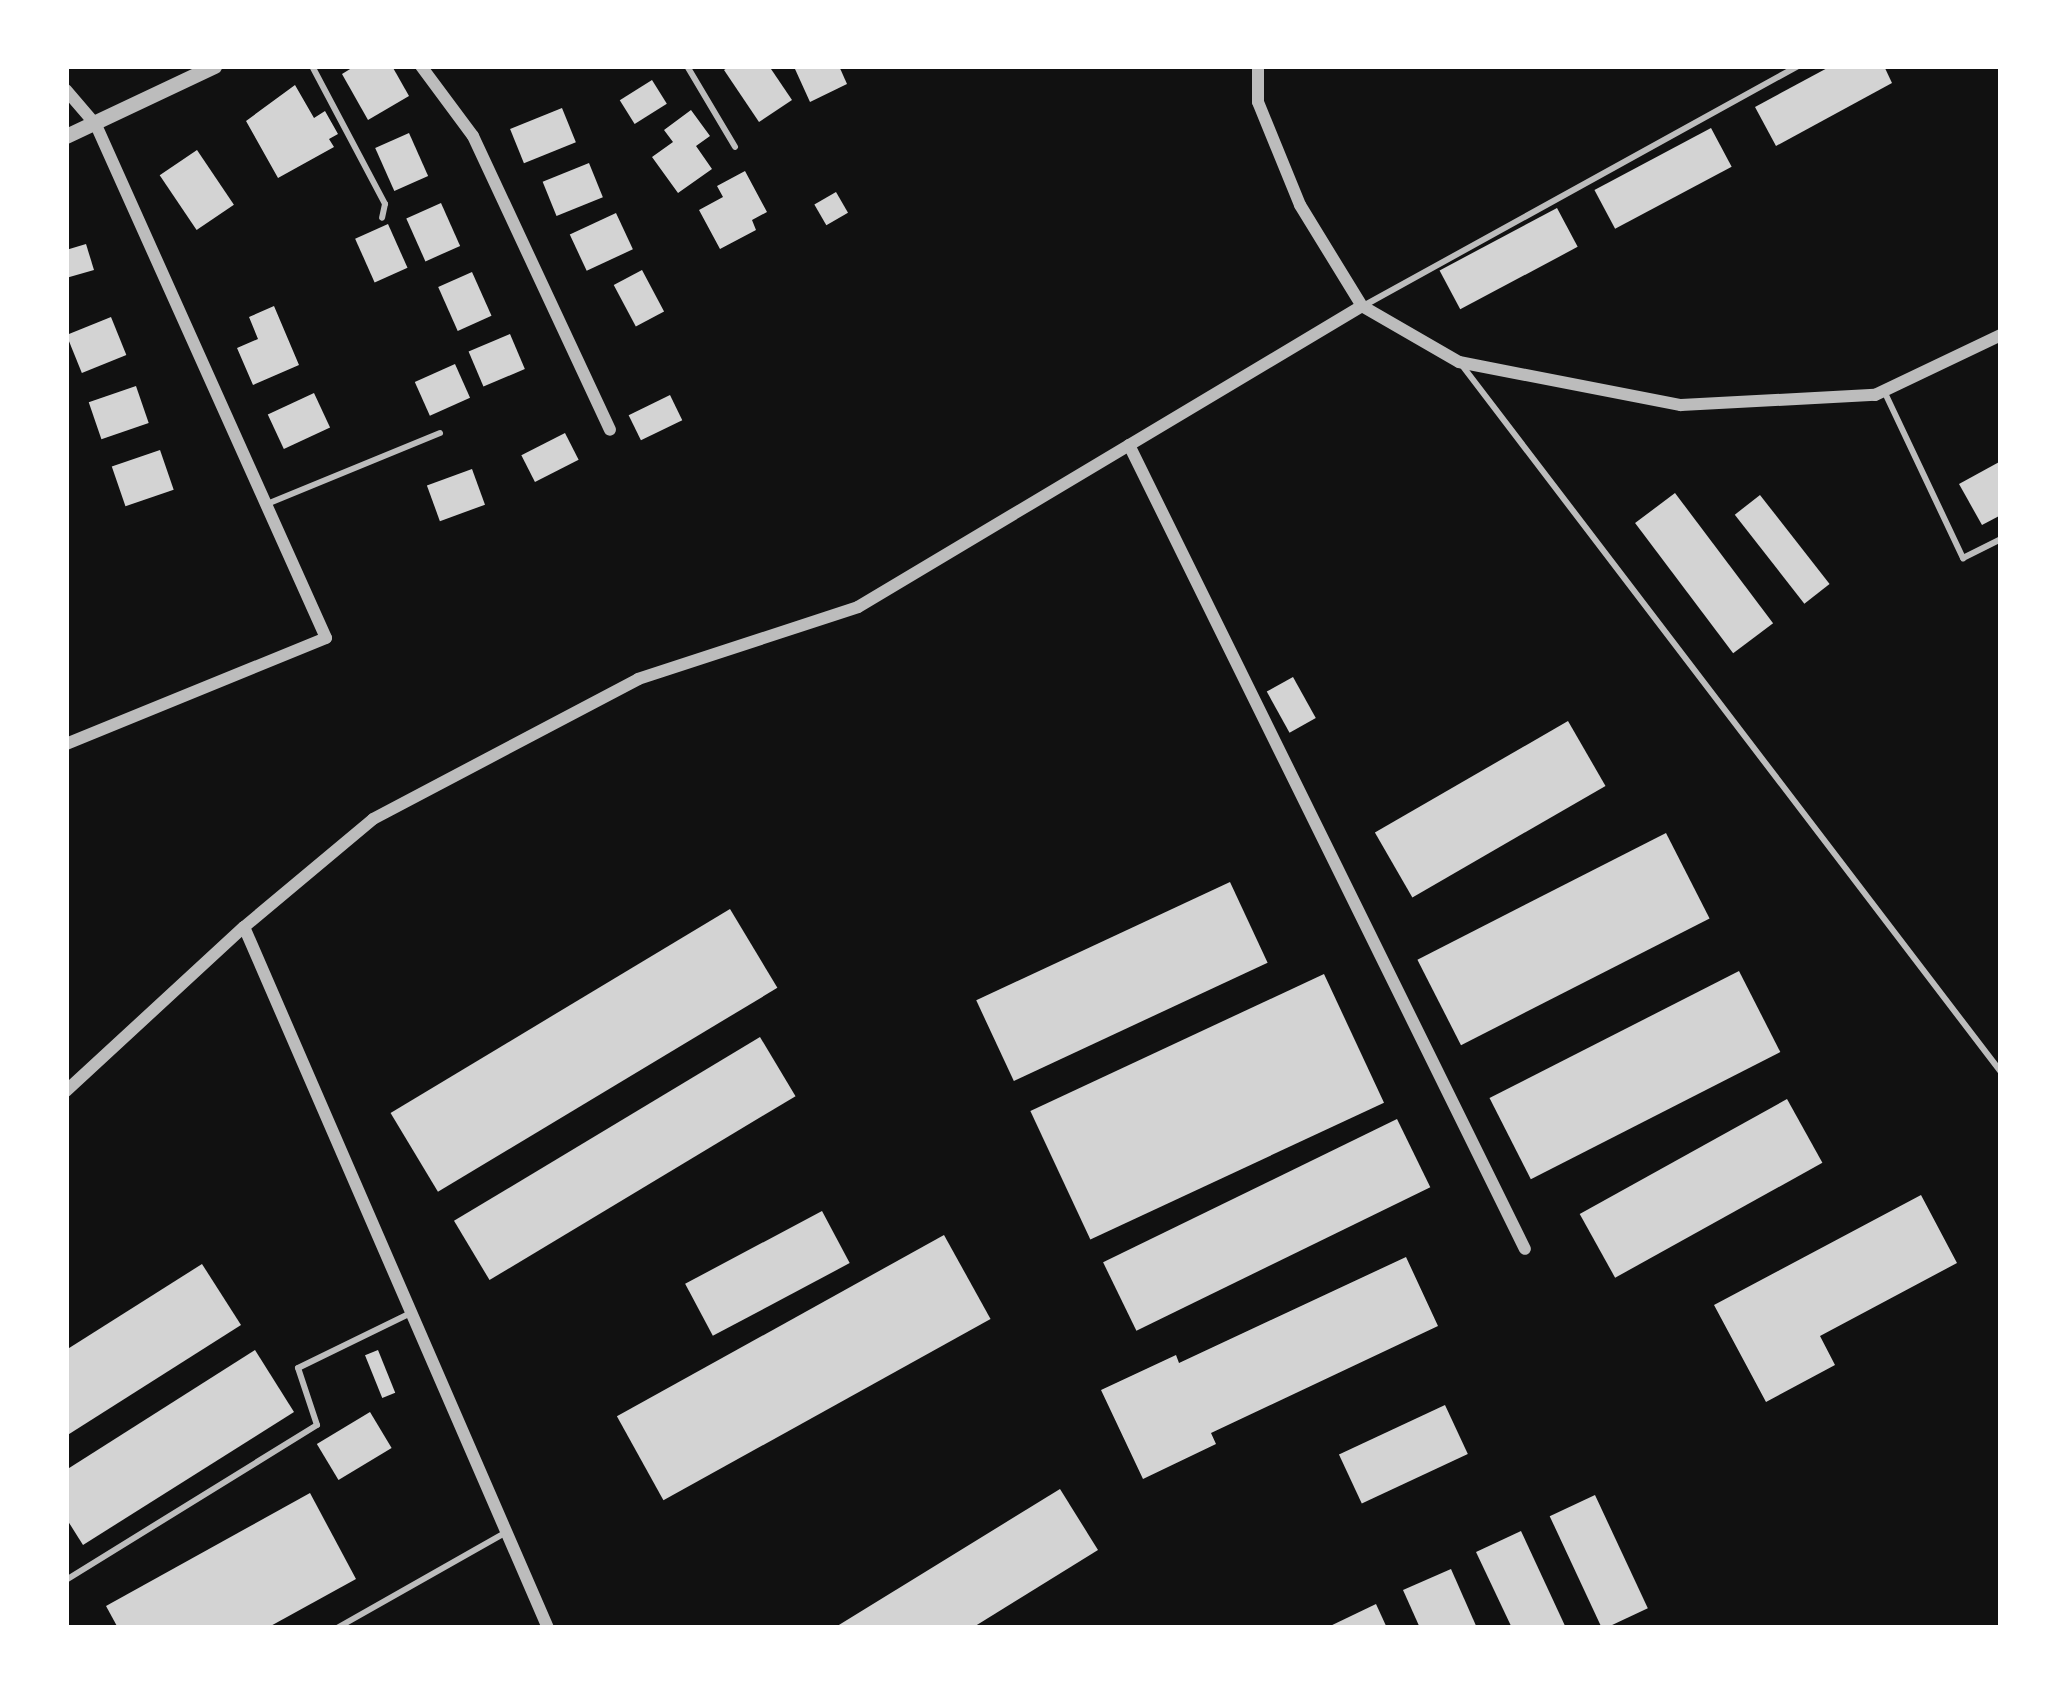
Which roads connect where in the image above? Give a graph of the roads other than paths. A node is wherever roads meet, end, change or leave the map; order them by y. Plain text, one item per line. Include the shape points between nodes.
1 (214, 66) edge
2 (313, 66) edge
3 (422, 66) edge
4 (687, 66) edge
5 (1258, 66) edge
6 (1798, 66) edge
7 (66, 90) edge
8 (96, 125) junction
9 (66, 136) edge
10 (735, 147) dead end
11 (382, 218) dead end
12 (1362, 306) junction
13 (2001, 335) edge
14 (1459, 362) junction
15 (1884, 391) junction
16 (610, 430) dead end
17 (440, 433) dead end
18 (1129, 445) junction
19 (267, 504) junction
20 (2001, 539) edge
21 (66, 744) edge
22 (244, 927) junction
23 (2001, 1072) edge
24 (66, 1091) edge
25 (1525, 1249) dead end
26 (411, 1312) junction
27 (507, 1532) junction
28 (66, 1580) edge
29 (337, 1628) edge
30 (548, 1628) edge

1 - 8 street
2 - 11 lane via 385,204
3 - 16 street via 473,136
4 - 10 lane
5 - 12 street via 1258,102 1300,205
6 - 12 lane
7 - 8 street
8 - 9 street
8 - 19 street
12 - 14 street
12 - 18 street
13 - 15 street
14 - 15 street via 1681,405
14 - 23 lane
15 - 20 lane via 1964,558
17 - 19 lane
18 - 22 street via 858,607 638,679 373,819
18 - 25 street
19 - 21 street via 326,638
22 - 24 street
22 - 26 street
26 - 27 street
26 - 28 lane via 298,1367 316,1425
27 - 29 lane
27 - 30 street

